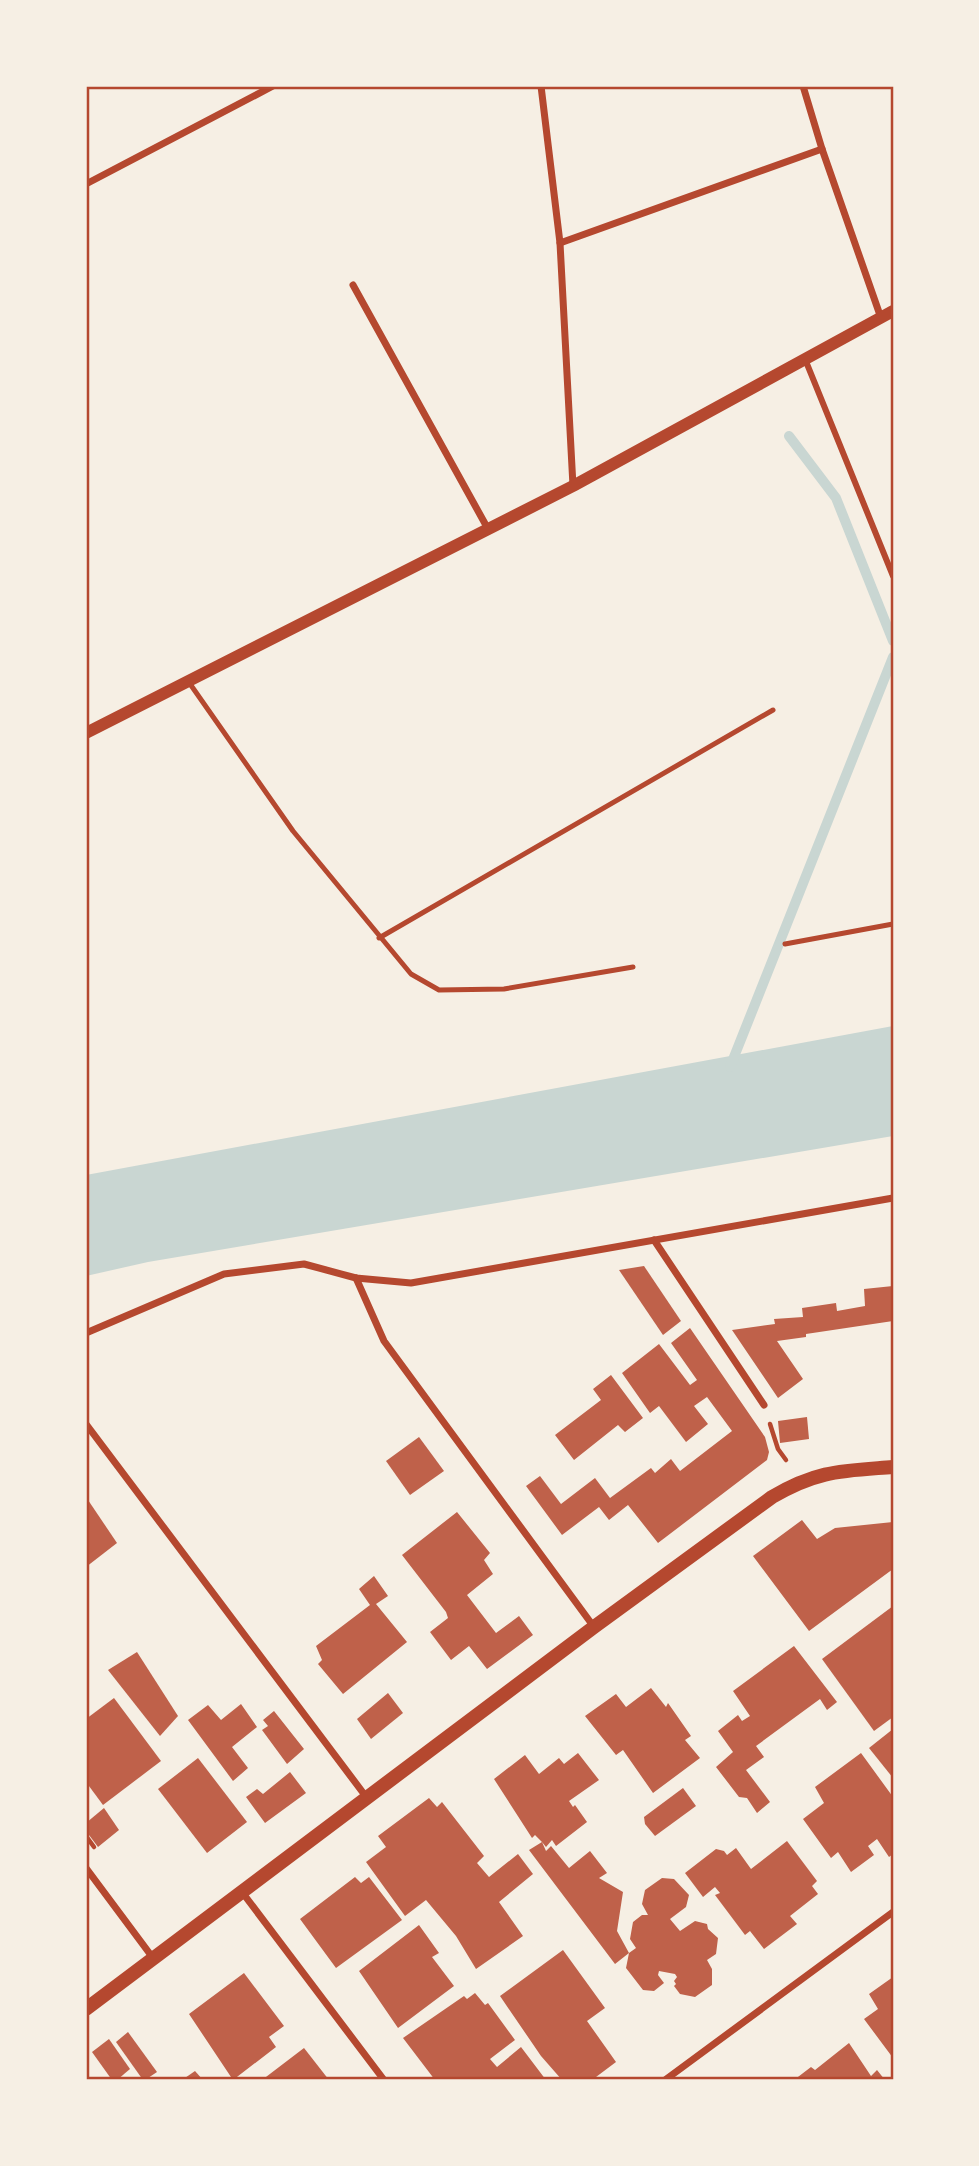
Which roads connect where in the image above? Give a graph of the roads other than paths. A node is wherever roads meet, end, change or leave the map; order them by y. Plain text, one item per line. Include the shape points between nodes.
1 (273, 86) edge
2 (541, 86) edge
3 (803, 86) edge
4 (822, 149) junction
5 (86, 184) edge
6 (559, 243) junction
7 (353, 285) dead end
8 (893, 311) edge
9 (881, 318) junction
10 (805, 359) junction
11 (573, 486) junction
12 (488, 529) junction
13 (893, 576) edge
14 (188, 681) junction
15 (773, 710) dead end
16 (86, 733) edge
17 (893, 924) edge
18 (379, 938) junction
19 (785, 944) dead end
20 (633, 967) dead end
21 (893, 1198) edge
22 (654, 1240) junction
23 (356, 1278) junction
24 (86, 1333) edge
25 (764, 1405) road end
26 (86, 1424) edge
27 (893, 1467) edge
28 (594, 1627) junction
29 (366, 1798) junction
30 (86, 1868) edge
31 (242, 1892) junction
32 (893, 1913) edge
33 (153, 1958) junction
34 (86, 2009) edge
35 (384, 2080) edge
36 (665, 2080) edge

1 - 5 street
2 - 6 street
3 - 4 street
4 - 6 street
4 - 9 street
6 - 11 street
7 - 12 street
8 - 9 street
9 - 10 street
10 - 11 street
10 - 13 street
11 - 12 street
12 - 14 street
14 - 16 street
14 - 18 lane via 293,831
15 - 18 lane
17 - 19 lane
18 - 20 lane via 411,974 439,990 504,989
21 - 22 street
22 - 23 street via 411,1283
22 - 25 street
23 - 24 street via 303,1264 224,1273
23 - 28 street via 384,1341
26 - 29 street
27 - 28 main road via 819,1474 800,1481
28 - 29 main road
29 - 31 main road
30 - 33 street
31 - 33 main road
31 - 35 street
32 - 36 street
33 - 34 main road

